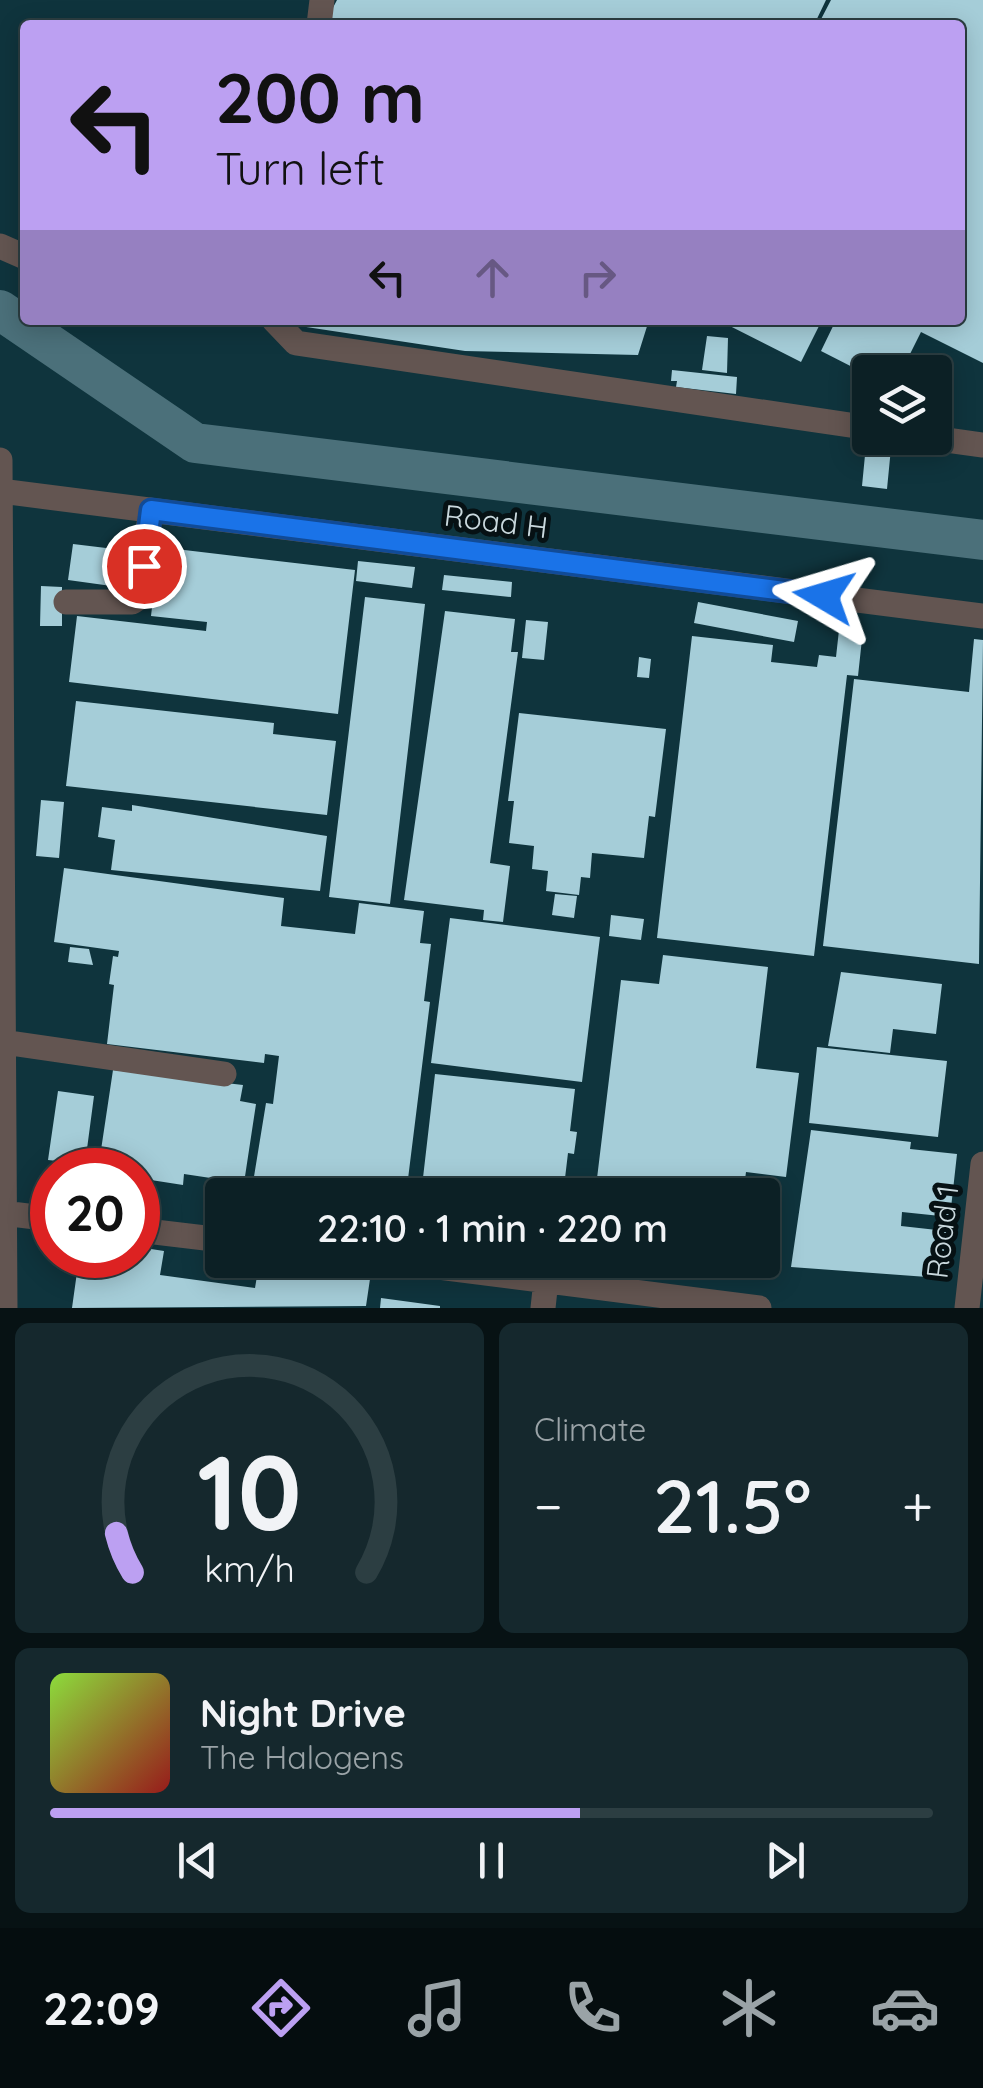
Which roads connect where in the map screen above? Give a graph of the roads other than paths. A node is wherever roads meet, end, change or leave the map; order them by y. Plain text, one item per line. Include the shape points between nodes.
1 (279, 325) edge
2 (852, 425) edge
3 (952, 441) edge
4 (983, 445) edge
5 (0, 460) edge
6 (0, 491) edge
7 (151, 510) junction
8 (66, 602) dead end
9 (983, 616) edge
10 (1, 992) edge
11 (3, 1042) junction
12 (224, 1074) dead end
13 (983, 1164) edge
14 (3, 1213) junction
15 (30, 1217) edge
16 (160, 1233) edge
17 (205, 1238) edge
18 (530, 1278) edge
19 (546, 1280) junction
20 (5, 1308) edge
21 (542, 1308) edge
22 (759, 1308) edge
23 (966, 1308) edge

1 - 2 street via 296,343
3 - 4 street
5 - 6 street
6 - 7 street, Road H
6 - 10 street
7 - 8 street via 138,598
7 - 9 street, Road H
10 - 11 street
11 - 12 street
11 - 14 street
13 - 23 street, Road 1
14 - 15 street
14 - 20 street
16 - 17 street
18 - 19 street
19 - 21 street
19 - 22 street

